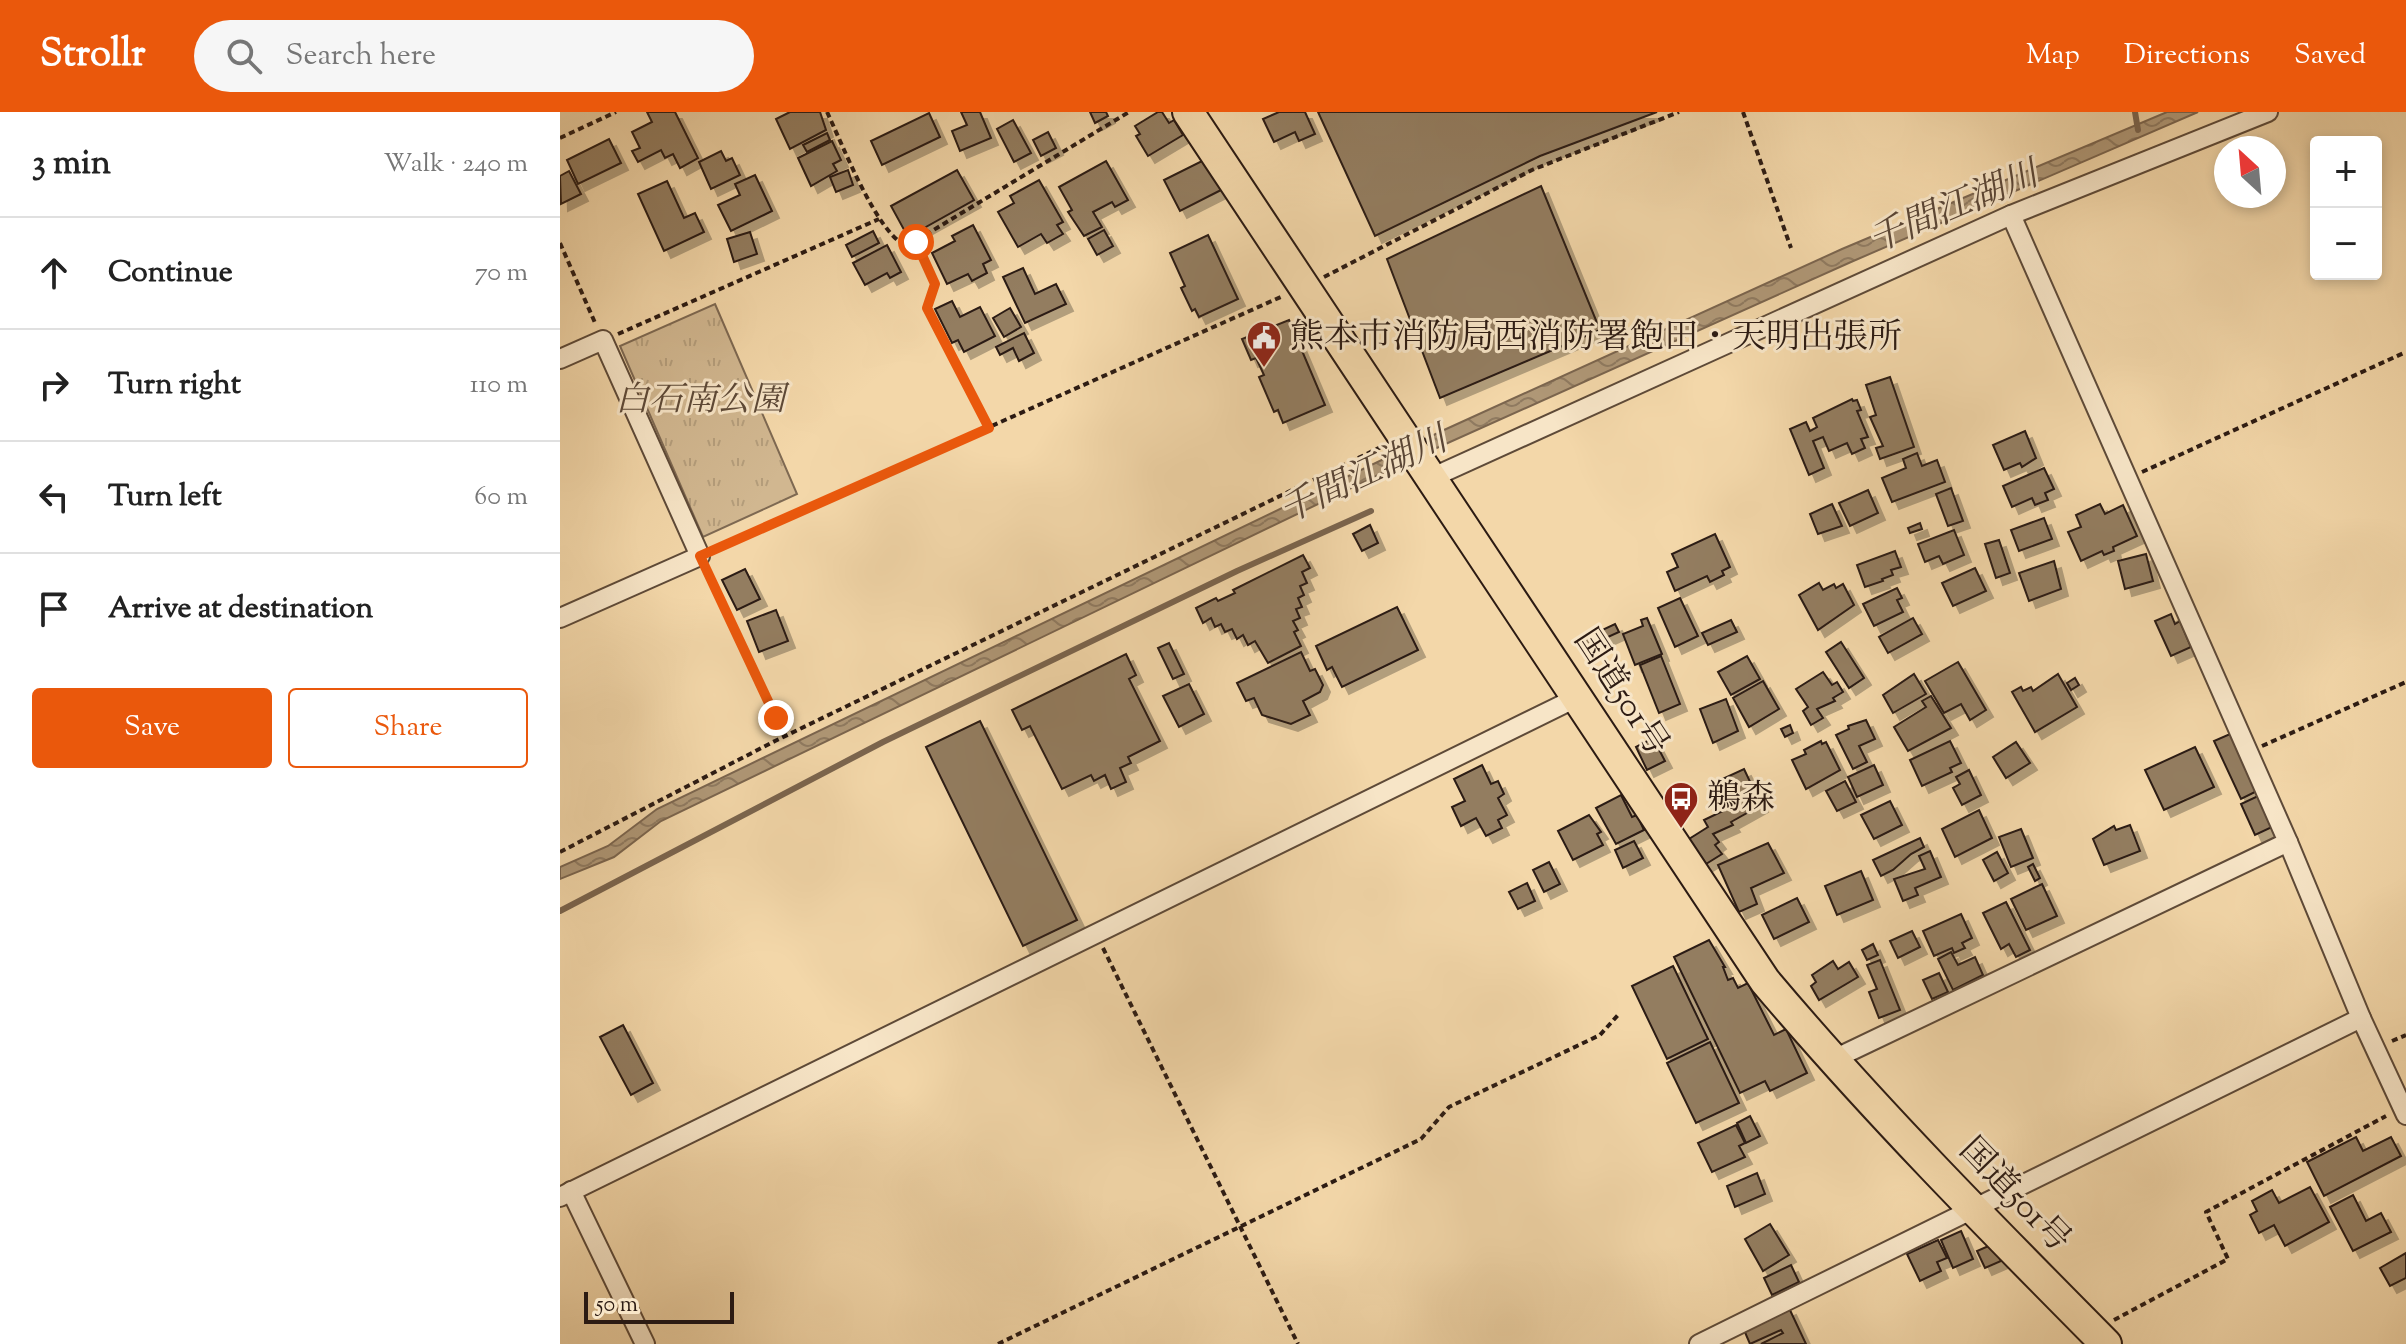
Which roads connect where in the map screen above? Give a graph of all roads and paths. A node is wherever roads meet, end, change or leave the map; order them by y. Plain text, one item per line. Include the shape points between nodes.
1 (616, 112) edge
2 (827, 112) edge
3 (1129, 112) edge
4 (1188, 112) edge
5 (1679, 112) edge
6 (1743, 112) edge
7 (2268, 112) edge
8 (560, 138) edge
9 (2011, 215) junction
10 (879, 219) junction
11 (916, 242) junction
12 (560, 243) edge
13 (1791, 248) dead end
14 (1306, 286) junction
15 (603, 340) junction
16 (2406, 352) edge
17 (560, 359) edge
18 (989, 428) junction
19 (1416, 455) junction
20 (2128, 479) junction
21 (700, 556) junction
22 (560, 618) edge
23 (2406, 682) edge
24 (1578, 697) junction
25 (776, 718) dead end
26 (2249, 752) junction
27 (2288, 842) junction
28 (560, 852) edge
29 (1096, 932) junction
30 (1618, 1015) dead end
31 (2361, 1018) junction
32 (1832, 1060) junction
33 (2404, 1111) edge
34 (566, 1194) edge
35 (1971, 1208) junction
36 (1241, 1227) junction
37 (2100, 1338) edge
38 (645, 1344) edge
39 (998, 1344) edge
40 (1298, 1344) edge
41 (1699, 1344) edge

1 - 8 path
2 - 10 path
3 - 11 path
4 - 14 highway, 国道501号
5 - 14 path via 1532,170
6 - 13 path
7 - 9 street
9 - 19 street
9 - 20 street
10 - 11 path via 898,243
10 - 15 path
11 - 18 path via 935,284 927,308
12 - 15 path
14 - 18 path
14 - 19 highway, 国道501号
15 - 17 street
15 - 21 street
16 - 20 path
18 - 21 path
19 - 24 highway, 国道501号
19 - 28 path via 775,741
20 - 26 street
21 - 22 street
21 - 25 path
23 - 26 path
24 - 29 street
24 - 32 highway, 国道501号 via 1765,981
26 - 27 street
27 - 31 street
27 - 32 street
29 - 34 street
29 - 36 path
30 - 36 path via 1600,1035 1449,1107 1421,1139
31 - 33 street
31 - 35 street
32 - 35 highway, 国道501号
33 - 37 path via 2206,1212 2228,1259
34 - 38 street
35 - 37 highway, 国道501号
35 - 41 street
36 - 39 path
36 - 40 path

